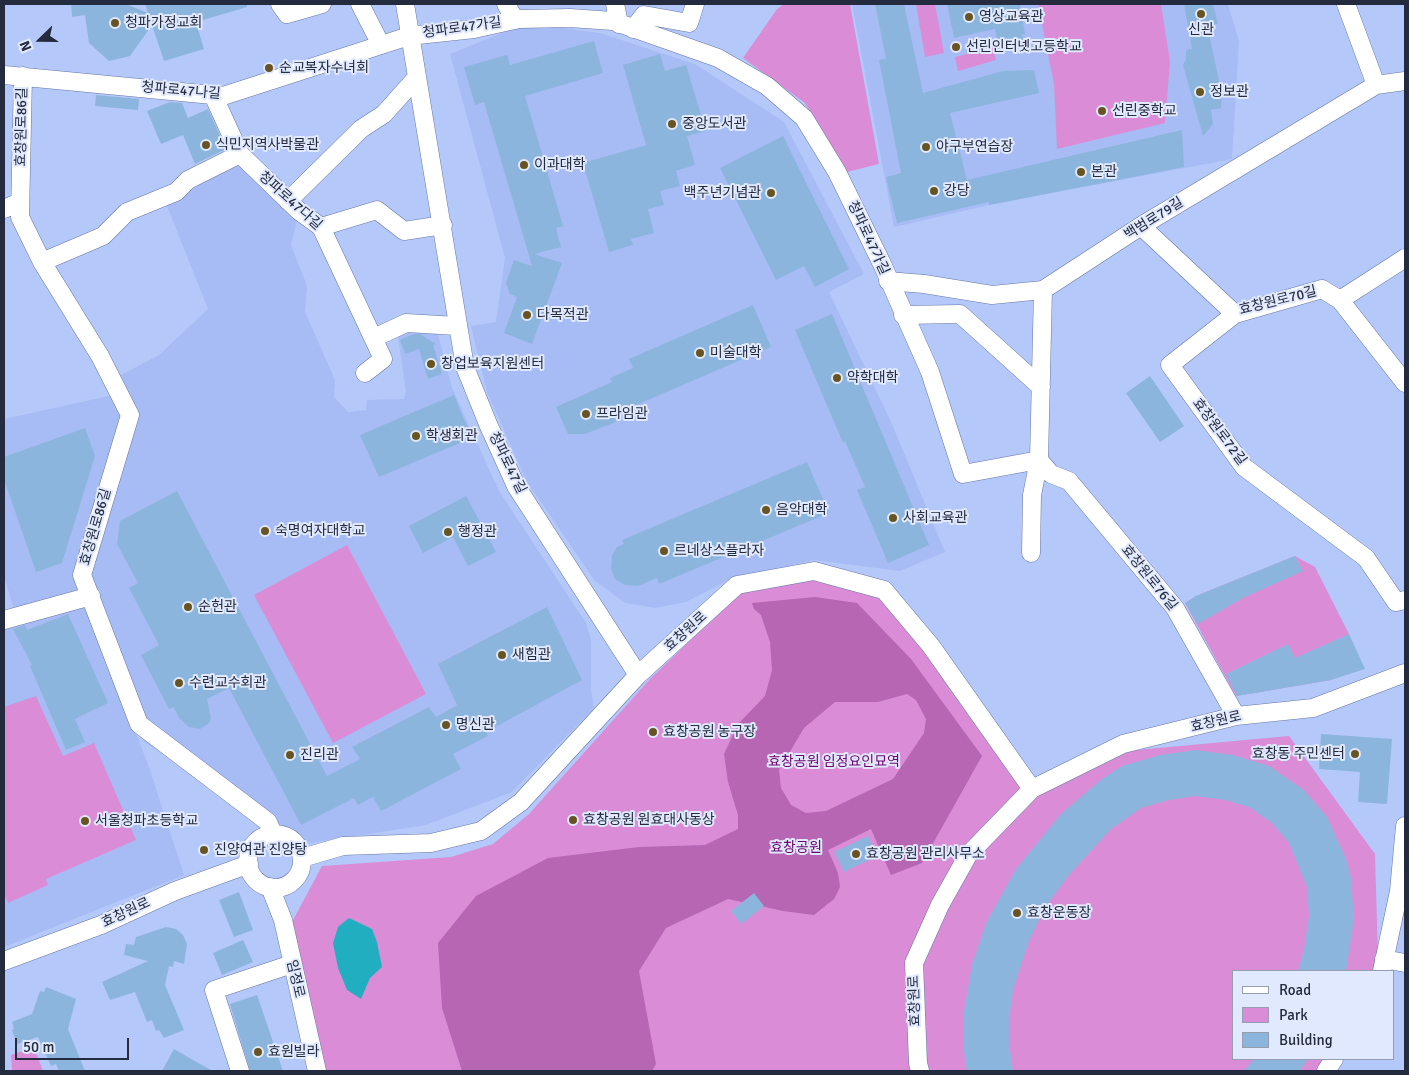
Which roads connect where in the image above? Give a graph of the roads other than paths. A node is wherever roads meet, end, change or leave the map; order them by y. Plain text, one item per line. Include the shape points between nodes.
1 (280, 4) edge
2 (322, 4) edge
3 (360, 4) edge
4 (405, 4) edge
5 (506, 4) edge
6 (615, 4) edge
7 (695, 4) edge
8 (1346, 4) edge
9 (515, 20) junction
10 (626, 26) junction
11 (409, 36) junction
12 (381, 44) junction
13 (4, 75) edge
14 (23, 76) junction
15 (417, 77) junction
16 (1405, 80) edge
17 (1376, 85) junction
18 (213, 96) junction
19 (240, 154) junction
20 (20, 202) junction
21 (288, 202) junction
22 (4, 209) edge
23 (443, 225) junction
24 (1141, 226) junction
25 (321, 227) junction
26 (42, 262) junction
27 (1403, 263) edge
28 (888, 281) junction
29 (1043, 290) junction
30 (1340, 300) junction
31 (1235, 314) junction
32 (903, 315) junction
33 (457, 326) junction
34 (374, 338) junction
35 (365, 373) dead end
36 (1403, 375) edge
37 (1041, 387) junction
38 (1039, 460) junction
39 (1031, 553) dead end
40 (91, 596) junction
41 (1405, 600) edge
42 (4, 620) edge
43 (1405, 673) edge
44 (638, 675) junction
45 (1236, 716) junction
46 (1032, 789) junction
47 (1405, 826) edge
48 (273, 834) junction
49 (302, 858) junction
50 (249, 864) junction
51 (270, 887) junction
52 (4, 961) edge
53 (1405, 963) edge
54 (292, 964) junction
55 (1383, 965) edge
56 (1333, 1060) edge
57 (240, 1071) edge
58 (317, 1071) edge
59 (920, 1071) edge
60 (1326, 1071) edge

1 - 2 street via 287,14
3 - 12 street
4 - 11 street, 청파로47길
5 - 9 street, 청파로47가길
6 - 10 street
7 - 10 street via 689,23 644,15
8 - 17 street
9 - 10 street, 청파로47가길 via 570,18
9 - 11 street, 청파로47가길 via 474,29
10 - 28 street, 청파로47가길 via 718,58 767,86 804,118 837,172
11 - 12 street, 청파로47나길
11 - 15 street, 청파로47길
12 - 18 street, 청파로47나길 via 223,96
13 - 14 street, 청파로47나길
14 - 18 street, 청파로47나길
14 - 20 street, 효창원로86길
15 - 21 street via 384,114 361,128
15 - 23 street, 청파로47길
16 - 17 street, 백범로79길
17 - 24 street, 백범로79길
18 - 19 street, 청파로47다길
19 - 21 street, 청파로47다길
19 - 26 street via 188,180 176,192 127,212 103,236
20 - 22 street
20 - 26 street, 효창원로86길 via 20,217
21 - 25 street, 청파로47다길
23 - 25 street via 404,231 377,210
23 - 33 street, 청파로47길
24 - 29 street, 백범로79길
24 - 31 street, 효창원로70길
25 - 34 street, 청파로47다길
26 - 40 street, 효창원로86길 via 100,356 130,415 82,575
27 - 30 street
28 - 29 street, 백범로79길 via 992,295
28 - 32 street, 청파로47가길
29 - 37 street
30 - 31 street, 효창원로70길 via 1322,290
30 - 36 street, 효창원로70길
31 - 41 street, 효창원로72길 via 1170,365 1244,467 1366,558 1396,602
32 - 37 street via 960,314
32 - 38 street, 청파로47가길 via 930,372 964,474
33 - 34 street via 406,324
33 - 44 street, 청파로47길 via 465,367 516,486
34 - 35 street, 청파로47다길 via 383,359
37 - 38 street
38 - 39 street via 1032,495
38 - 45 street, 효창원로76길 via 1051,474 1069,481 1176,608
40 - 42 street
40 - 48 street, 효창원로86길 via 139,724 268,822
43 - 45 street, 효창원로 via 1313,708
44 - 46 street, 효창원로 via 737,586 814,571 884,590 931,646
44 - 49 street, 효창원로 via 521,802 481,831 431,843 343,846
45 - 46 street, 효창원로 via 1123,744
46 - 59 street, 효창원로 via 968,855 940,905 914,963
47 - 55 street via 1399,891
48 - 49 street via 296,843
48 - 50 street via 258,841 249,855
49 - 51 street via 299,875 293,881 286,886
50 - 51 street via 255,879
50 - 52 street, 효창원로
51 - 54 street, 임정로 via 283,920
53 - 55 street
54 - 57 street via 214,990
54 - 58 street, 임정로
56 - 60 street

